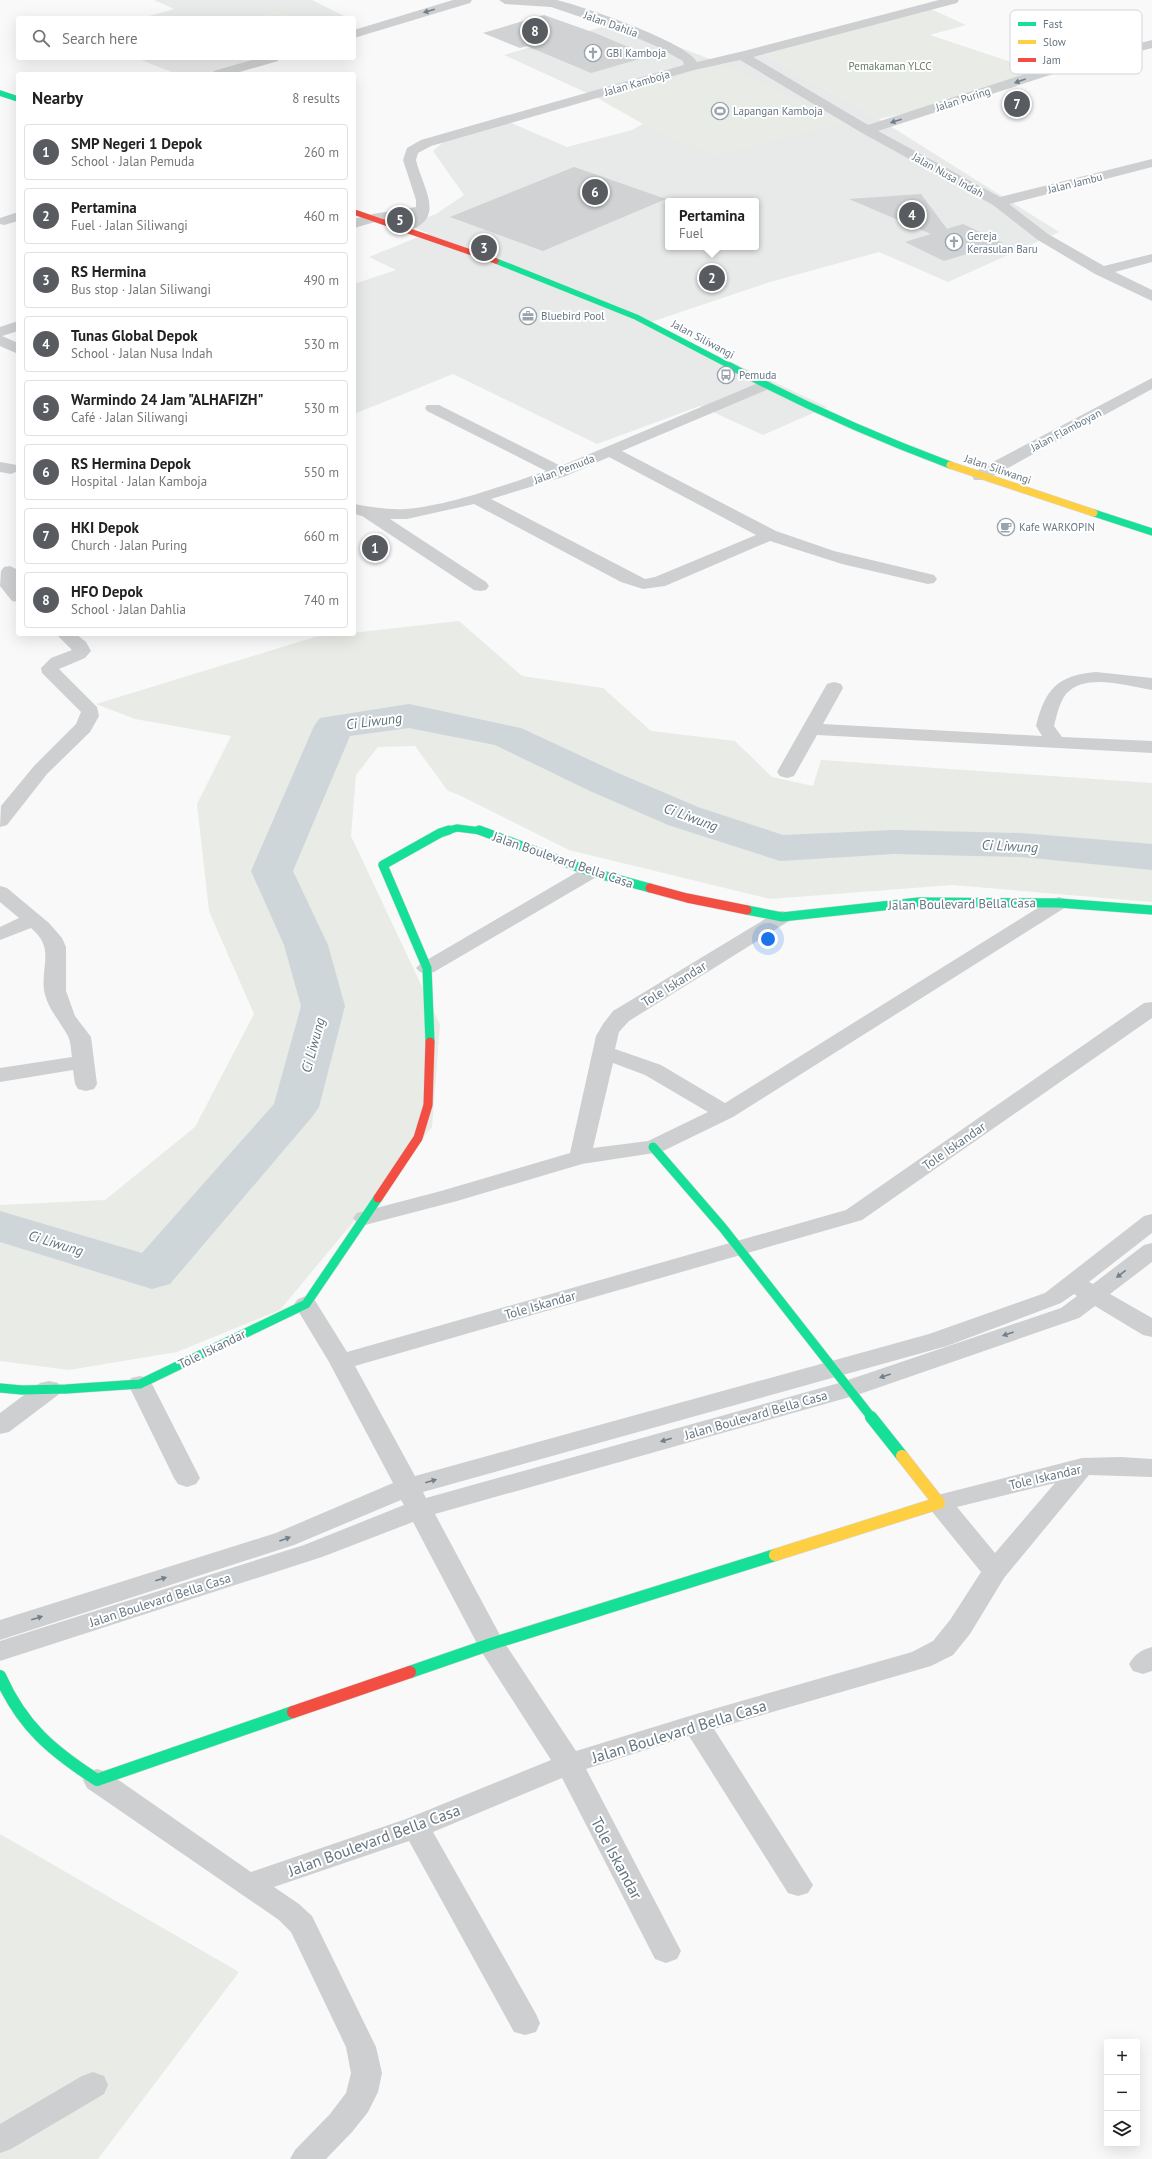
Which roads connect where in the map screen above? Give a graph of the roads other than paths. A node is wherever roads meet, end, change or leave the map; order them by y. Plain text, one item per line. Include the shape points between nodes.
1 (466, 0) edge
2 (505, 0) edge
3 (953, 0) edge
4 (548, 1) edge
5 (356, 33) edge
6 (1152, 44) edge
7 (1142, 47) edge
8 (742, 56) junction
9 (266, 60) edge
10 (691, 67) junction
11 (226, 72) edge
12 (1039, 74) edge
13 (867, 130) junction
14 (1152, 163) edge
15 (998, 202) junction
16 (422, 210) junction
17 (356, 213) edge
18 (16, 217) edge
19 (373, 218) junction
20 (4, 221) dead end
21 (356, 223) edge
22 (404, 228) junction
23 (1152, 258) edge
24 (1100, 271) junction
25 (1152, 296) edge
26 (16, 327) edge
27 (0, 332) edge
28 (0, 340) edge
29 (16, 348) edge
30 (1152, 383) edge
31 (765, 385) junction
32 (433, 408) dead end
33 (609, 451) junction
34 (560, 472) junction
35 (980, 476) junction
36 (477, 499) junction
37 (360, 510) edge
38 (1152, 532) edge
39 (770, 535) junction
40 (9, 570) edge
41 (928, 579) dead end
42 (480, 586) dead end
43 (16, 595) edge
44 (67, 636) edge
45 (1152, 684) edge
46 (834, 688) dead end
47 (810, 729) junction
48 (1056, 741) junction
49 (1152, 747) edge
50 (787, 772) dead end
51 (0, 821) edge
52 (591, 872) junction
53 (0, 892) edge
54 (1059, 903) junction
55 (1152, 910) edge
56 (782, 917) junction
57 (34, 920) junction
58 (0, 934) edge
59 (427, 968) junction
60 (1152, 1008) edge
61 (604, 1052) junction
62 (0, 1075) edge
63 (725, 1112) junction
64 (653, 1147) junction
65 (580, 1157) junction
66 (365, 1218) junction
67 (1152, 1221) edge
68 (739, 1249) junction
69 (1152, 1250) edge
70 (1072, 1283) junction
71 (1094, 1295) junction
72 (306, 1304) junction
73 (1152, 1329) edge
74 (341, 1362) junction
75 (834, 1368) junction
76 (140, 1384) junction
77 (0, 1388) edge
78 (49, 1389) junction
79 (848, 1389) junction
80 (0, 1426) edge
81 (1082, 1467) junction
82 (1152, 1468) edge
83 (187, 1478) dead end
84 (414, 1498) junction
85 (939, 1503) junction
86 (995, 1572) junction
87 (0, 1630) edge
88 (491, 1644) junction
89 (0, 1651) edge
90 (0, 1676) edge
91 (696, 1724) junction
92 (569, 1764) junction
93 (96, 1780) junction
94 (416, 1827) junction
95 (248, 1884) junction
96 (798, 1885) dead end
97 (666, 1951) dead end
98 (525, 2023) dead end
99 (93, 2085) dead end
100 (0, 2140) edge
101 (306, 2159) edge

1 -> 5 street
2 - 4 street, Jalan Dahlia
3 - 8 street, Jalan Kamboja
4 - 10 street, Jalan Dahlia via 663,44 688,58
6 -> 7 street, Jalan Puring
8 - 10 street, Jalan Kamboja
8 - 13 street, Jalan Nusa Indah
9 - 11 street
10 - 16 street, Jalan Kamboja via 440,139 417,148 409,155 409,160 422,192
12 -> 13 street, Jalan Puring
13 - 15 street, Jalan Nusa Indah
14 - 15 street, Jalan Jambu
15 - 24 street, Jalan Nusa Indah via 1043,237
16 - 19 street
16 - 22 street via 422,216 417,222
17 - 19 street, Jalan Siliwangi
18 - 20 street
19 - 21 street
19 - 22 street, Jalan Siliwangi
22 - 31 street, Jalan Siliwangi via 515,267 636,317
23 - 24 street
24 - 25 street, Jalan Nusa Indah
26 - 27 street
28 - 29 street
30 - 35 street, Jalan Flamboyan
31 - 33 street, Jalan Pemuda
31 - 35 street, Jalan Siliwangi via 904,448
32 - 34 street
33 - 34 street, Jalan Pemuda
33 - 39 street
34 - 36 street, Jalan Pemuda
35 - 38 street, Jalan Siliwangi
36 - 37 street, Jalan Pemuda via 407,514
36 - 39 street via 643,584 658,582
37 - 42 street
39 - 41 street via 825,555
40 - 43 street via 9,586
44 - 51 street via 80,646 82,651 54,663 50,668 51,673 90,711 89,722 50,758
45 - 48 street via 1082,678 1066,684 1052,701 1045,726
46 - 47 street
47 - 48 street
47 - 50 street
48 - 49 street
52 - 56 street, Jalan Boulevard Bella Casa via 687,898
52 - 59 street
52 - 59 street, Jalan Boulevard Bella Casa via 475,829 457,828 440,833 383,865
53 - 57 street
54 - 55 street, Jalan Boulevard Bella Casa
54 - 56 street, Jalan Boulevard Bella Casa via 919,902
54 - 63 street
56 - 61 street, Tole Iskandar via 622,1016 610,1027 605,1036
57 - 58 street
57 - 62 street via 52,938 56,947 55,991 65,1017 80,1037 85,1074 68,1064
59 - 66 street, Jalan Boulevard Bella Casa via 431,1060 428,1106 418,1138
60 - 68 street, Tole Iskandar via 854,1215
61 - 63 street via 653,1070
61 - 65 street, Tole Iskandar
63 - 64 street
64 - 65 street
64 - 68 street
65 - 66 street
66 - 72 street, Tole Iskandar
67 - 70 street, Jalan Boulevard Bella Casa
68 - 74 street, Tole Iskandar
68 - 75 street
69 -> 71 street, Jalan Boulevard Bella Casa
70 - 71 street
70 - 75 street, Jalan Boulevard Bella Casa via 1053,1298 938,1340
71 - 73 street
71 -> 79 street, Jalan Boulevard Bella Casa via 1070,1313
72 - 74 street
72 - 76 street, Tole Iskandar
74 - 84 street
75 - 79 street, Jalan Boulevard Bella Casa
84 -> 75 street, Jalan Boulevard Bella Casa
76 - 78 street, Tole Iskandar
76 - 83 street
77 - 78 street, Tole Iskandar
78 - 80 street
79 -> 84 street, Jalan Boulevard Bella Casa
79 - 85 street, Jalan Boulevard Bella Casa
81 - 82 street, Tole Iskandar
81 - 85 street, Tole Iskandar
81 - 86 street
87 -> 84 street, Jalan Boulevard Bella Casa
84 - 88 street, Tole Iskandar
84 - 89 street, Jalan Boulevard Bella Casa via 314,1550
85 - 86 street, Jalan Boulevard Bella Casa
85 - 88 street
86 - 91 street, Jalan Boulevard Bella Casa via 960,1627 943,1648 922,1659
88 - 92 street, Tole Iskandar
88 - 93 street
90 - 93 street via 10,1702 33,1732 70,1764
91 - 92 street, Jalan Boulevard Bella Casa
91 - 96 street
92 - 94 street, Jalan Boulevard Bella Casa
92 - 97 street, Tole Iskandar
93 - 95 street
94 - 95 street, Jalan Boulevard Bella Casa
94 - 98 street
95 - 101 street via 284,1908 302,1924 361,2047 366,2068 362,2096 351,2112
99 - 100 street

